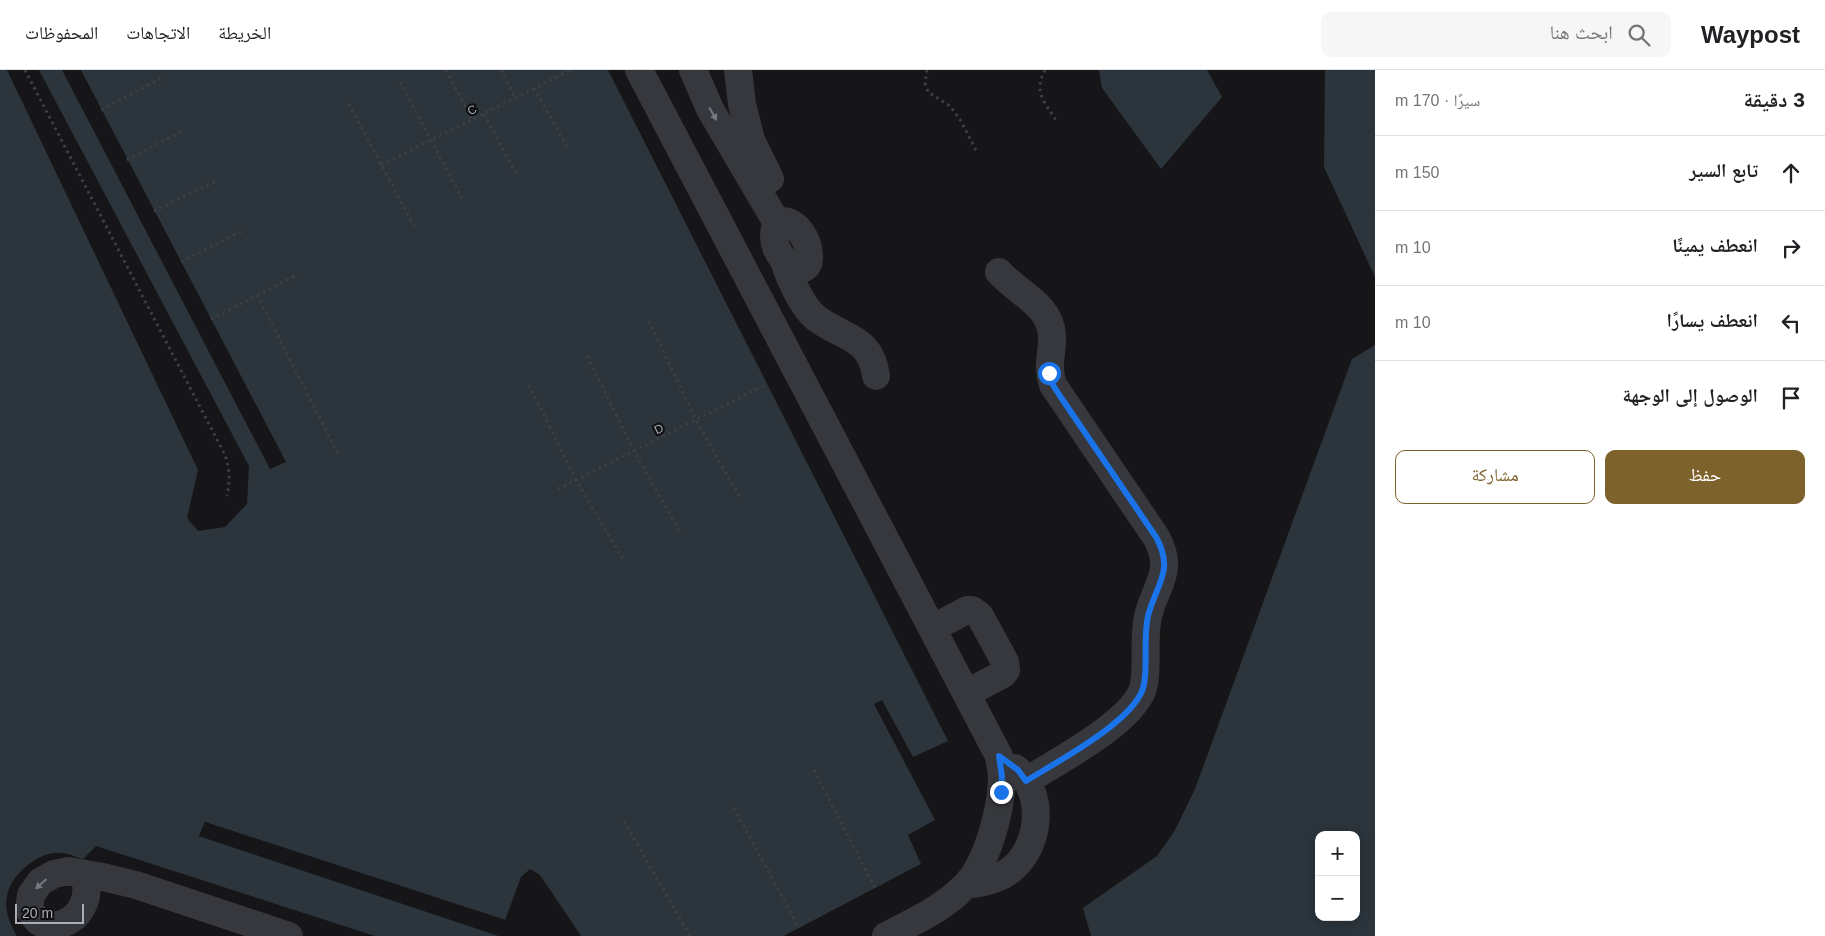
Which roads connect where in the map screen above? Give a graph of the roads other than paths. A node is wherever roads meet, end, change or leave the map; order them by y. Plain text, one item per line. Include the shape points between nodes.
1 (640, 70) edge
2 (693, 70) edge
3 (738, 70) edge
4 (784, 223) junction
5 (999, 272) dead end
6 (876, 376) dead end
7 (933, 628) junction
8 (967, 693) junction
9 (999, 756) junction
10 (1026, 781) junction
11 (991, 834) junction
12 (1032, 840) junction
13 (85, 874) dead end
14 (966, 885) junction
15 (289, 936) edge
16 (886, 936) edge

1 - 7 lane
2 -> 4 lane via 710,110
3 - 4 lane via 751,140
4 - 6 lane via 774,234 776,249 810,312 865,348 872,356
5 - 10 lane via 1034,302 1050,321 1049,373 1053,385 1156,537 1165,558 1164,572 1148,617 1141,695 1112,726
7 - 8 lane
7 - 8 lane via 967,610 976,612 1005,662 1003,674
8 - 9 lane
9 - 10 lane via 1018,770
9 - 11 lane via 1001,792
10 - 12 lane via 1034,800 1036,820
11 - 12 lane
11 - 14 lane via 985,852
12 - 14 lane via 1014,868 999,878
13 - 15 lane via 136,885
14 - 16 lane via 945,904

